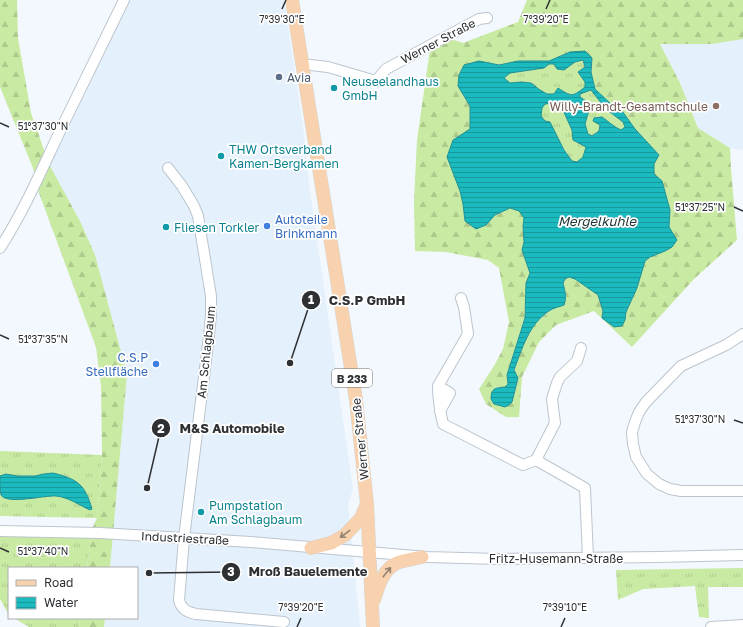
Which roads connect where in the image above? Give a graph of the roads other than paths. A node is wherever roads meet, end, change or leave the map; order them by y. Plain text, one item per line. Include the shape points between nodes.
1 (124, 0) edge
2 (292, 0) edge
3 (487, 18) dead end
4 (302, 64) junction
5 (168, 168) dead end
6 (0, 248) edge
7 (461, 298) dead end
8 (743, 334) edge
9 (581, 348) dead end
10 (536, 460) junction
11 (743, 490) edge
12 (367, 504) junction
13 (0, 531) edge
14 (184, 538) junction
15 (311, 548) junction
16 (369, 553) junction
17 (743, 555) edge
18 (422, 557) junction
19 (588, 558) junction
20 (372, 607) junction
21 (284, 622) dead end
22 (743, 625) edge
23 (373, 627) edge
24 (711, 627) edge

1 - 6 street via 40,175
2 - 4 main road, Werner Straße / B 233
3 - 4 street, Werner Straße via 479,19 386,69 376,81
4 - 12 main road, Werner Straße / B 233 via 356,400
5 - 14 street, Am Schlagbaum via 182,186 198,216 211,296 209,336
7 - 10 street via 468,334 438,386 443,424 523,465
8 - 11 street via 681,366 646,402 632,432 636,457 659,484 682,491
9 - 10 street via 577,361 560,378 552,399 555,424
10 - 19 street via 585,488
12 -> 15 main road via 361,518 345,535
12 - 16 main road, Werner Straße / B 233
13 - 14 street, Industriestraße
14 - 15 street, Industriestraße
14 - 21 street, Am Schlagbaum via 179,600 187,612
15 - 16 street, Industriestraße
16 - 18 street, Fritz-Husemann-Straße
16 - 20 main road, Werner Straße / B 233
17 - 19 street, Fritz-Husemann-Straße
18 - 19 street, Fritz-Husemann-Straße
20 -> 18 main road via 379,585 389,568 397,563
20 - 23 main road, Werner Straße / B 233
22 - 24 street

